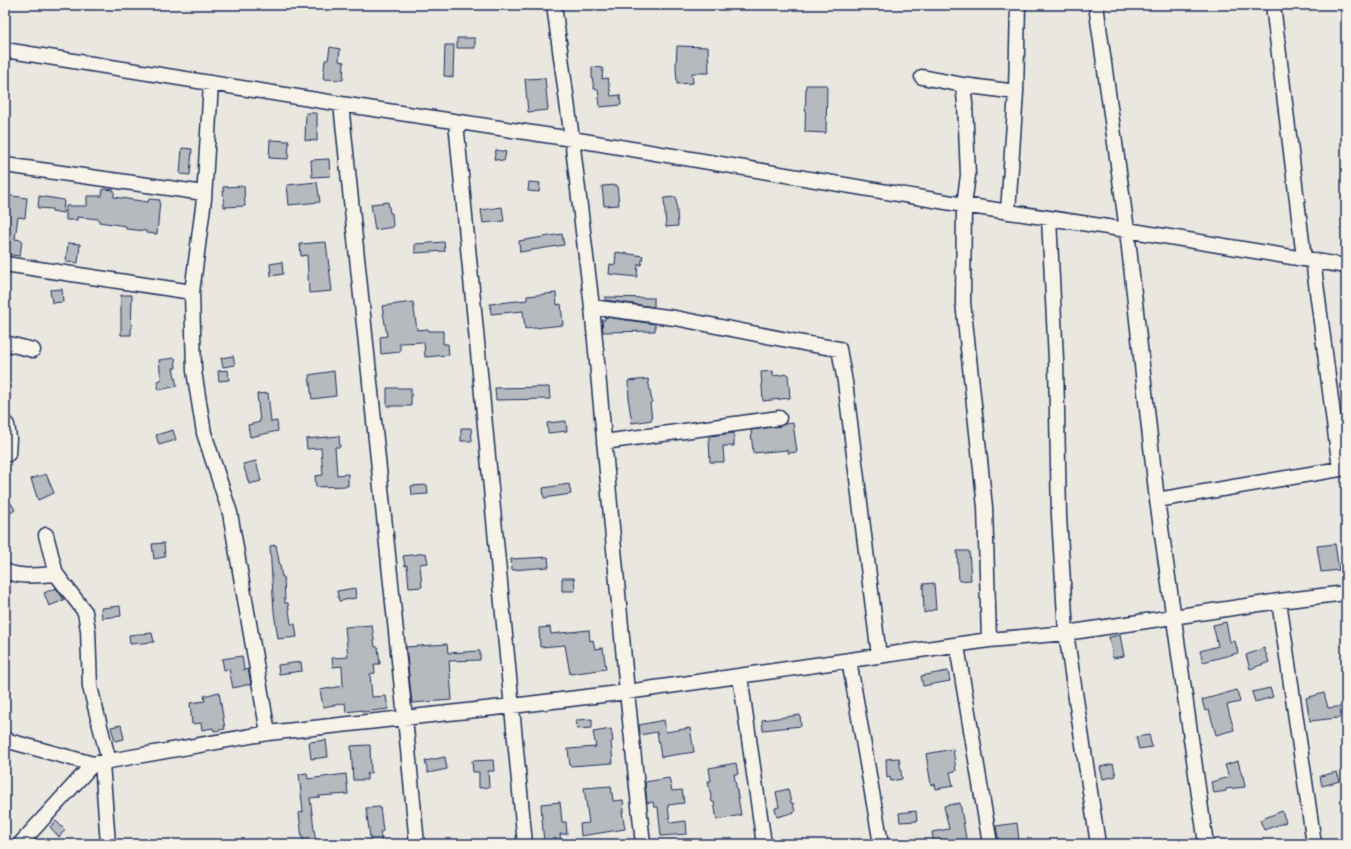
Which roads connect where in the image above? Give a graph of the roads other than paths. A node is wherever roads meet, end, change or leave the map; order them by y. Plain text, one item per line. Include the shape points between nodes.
1 (554, 5) edge
2 (1018, 5) edge
3 (1096, 5) edge
4 (1273, 5) edge
5 (5, 50) edge
6 (922, 77) dead end
7 (211, 83) junction
8 (963, 85) junction
9 (1016, 92) junction
10 (341, 104) junction
11 (456, 122) junction
12 (572, 139) junction
13 (5, 165) edge
14 (204, 193) junction
15 (964, 205) junction
16 (1008, 212) junction
17 (1049, 218) junction
18 (1127, 230) junction
19 (1308, 259) junction
20 (5, 264) edge
21 (1346, 266) edge
22 (192, 292) junction
23 (592, 307) junction
24 (5, 343) edge
25 (33, 350) dead end
26 (779, 418) dead end
27 (5, 423) edge
28 (604, 442) junction
29 (8, 454) dead end
30 (1343, 468) edge
31 (1157, 500) junction
32 (46, 535) dead end
33 (5, 571) edge
34 (56, 574) junction
35 (1346, 593) edge
36 (1278, 601) junction
37 (1174, 616) junction
38 (1066, 633) junction
39 (989, 640) junction
40 (957, 646) junction
41 (879, 656) junction
42 (849, 660) junction
43 (740, 676) junction
44 (627, 692) junction
45 (512, 706) junction
46 (405, 718) junction
47 (268, 733) junction
48 (5, 740) edge
49 (101, 763) junction
50 (20, 844) edge
51 (108, 844) edge
52 (417, 844) edge
53 (525, 844) edge
54 (643, 844) edge
55 (764, 844) edge
56 (881, 844) edge
57 (990, 844) edge
58 (1098, 844) edge
59 (1206, 844) edge
60 (1314, 844) edge

1 - 12 street
2 - 9 street
3 - 18 street
4 - 19 street
5 - 7 street
6 - 8 street
7 - 10 street
7 - 14 street
8 - 9 street
8 - 15 street via 968,175
9 - 16 street
10 - 11 street
10 - 46 street
11 - 12 street
11 - 45 street
12 - 15 street
12 - 23 street
13 - 14 street
14 - 22 street
15 - 16 street
15 - 39 street via 963,302 985,507
16 - 17 street
17 - 18 street
17 - 38 street via 1056,360 1059,516
18 - 19 street
18 - 31 street
19 - 21 street
19 - 30 street
20 - 22 street
22 - 47 street via 194,371 204,433 230,513
23 - 28 street
23 - 41 street via 675,318 839,349
24 - 25 street
26 - 28 street
27 - 29 street via 9,438
28 - 44 street
30 - 31 street
31 - 37 street
32 - 34 street
33 - 34 street via 30,576
34 - 49 street via 85,612 90,687
35 - 36 street
36 - 37 street
36 - 60 street
37 - 38 street
37 - 59 street
38 - 39 street
38 - 58 street
39 - 40 street
40 - 41 street
40 - 57 street
41 - 42 street
42 - 43 street
42 - 56 street
43 - 44 street
43 - 55 street
44 - 45 street
44 - 54 street
45 - 46 street
45 - 53 street
46 - 47 street
46 - 52 street
47 - 49 street
48 - 49 street
49 - 50 street
49 - 51 street

